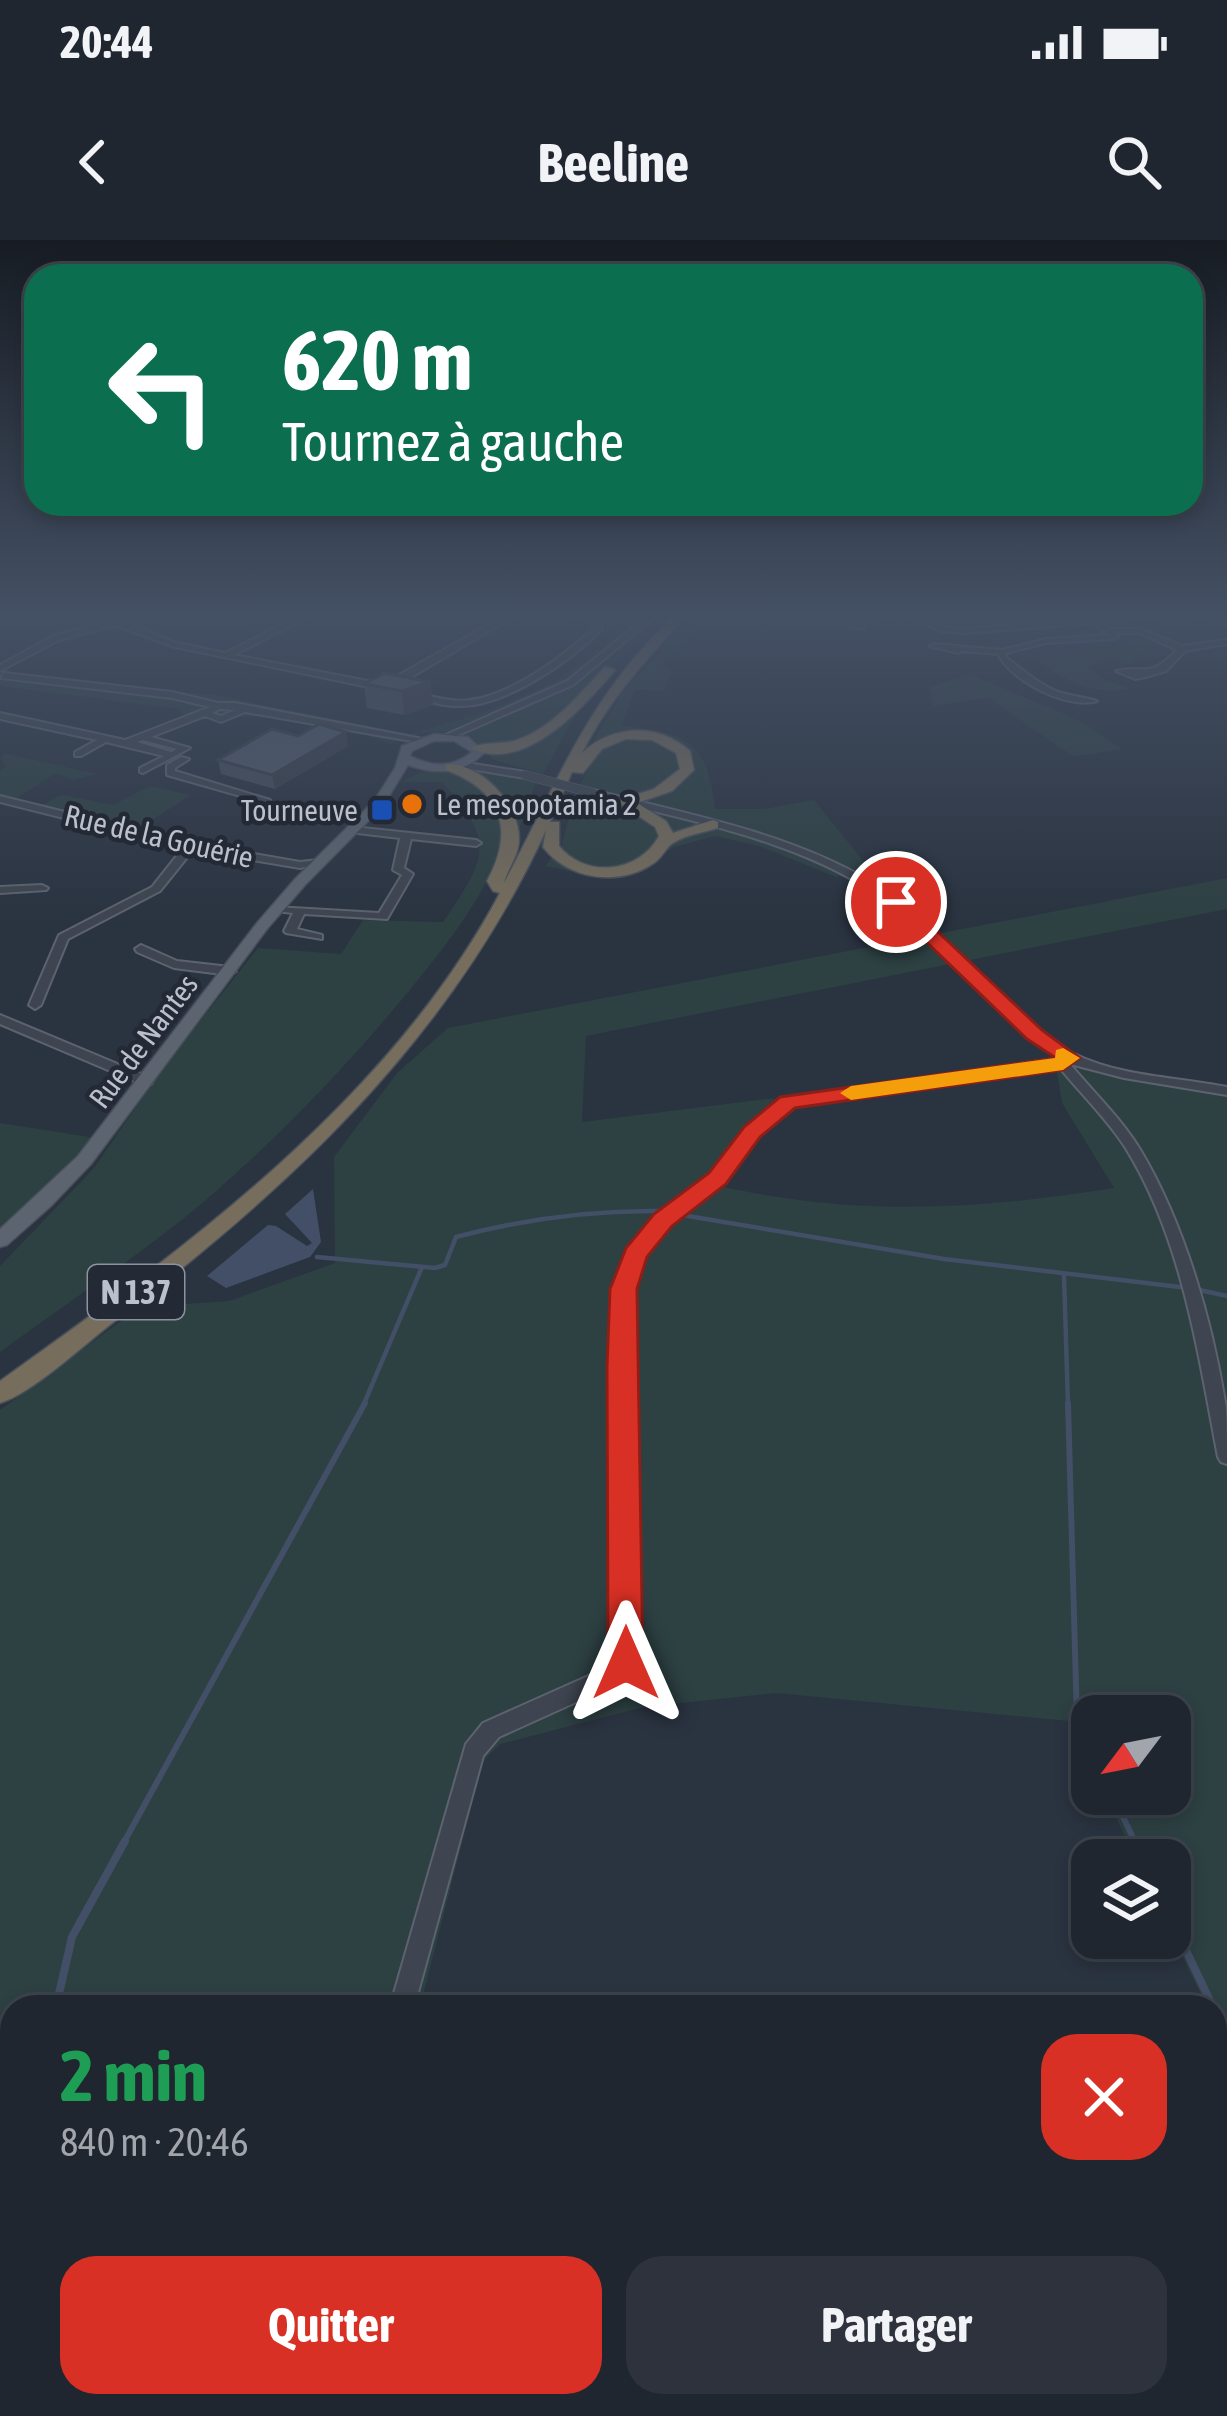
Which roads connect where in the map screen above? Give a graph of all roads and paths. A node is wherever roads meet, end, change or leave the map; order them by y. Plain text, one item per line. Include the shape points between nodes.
1 (7, 718) edge
2 (191, 718) edge
3 (275, 718) edge
4 (298, 718) edge
5 (512, 718) edge
6 (562, 718) edge
7 (582, 718) edge
8 (593, 718) edge
9 (593, 718) edge
10 (146, 738) junction
11 (103, 740) junction
12 (423, 740) junction
13 (130, 742) junction
14 (472, 743) junction
15 (78, 754) dead end
16 (406, 754) junction
17 (178, 757) junction
18 (456, 766) junction
19 (427, 767) junction
20 (498, 767) junction
21 (142, 770) dead end
22 (387, 789) junction
23 (566, 797) junction
24 (265, 800) dead end
25 (623, 801) junction
26 (6, 804) edge
27 (554, 825) junction
28 (713, 825) junction
29 (353, 830) junction
30 (406, 837) junction
31 (666, 840) junction
32 (476, 843) dead end
33 (190, 846) junction
34 (318, 863) junction
35 (43, 888) dead end
36 (499, 888) junction
37 (0, 890) edge
38 (279, 909) junction
39 (300, 911) junction
40 (484, 936) junction
41 (318, 937) dead end
42 (141, 949) dead end
43 (230, 971) junction
44 (35, 1005) dead end
45 (0, 1019) edge
46 (1062, 1057) junction
47 (146, 1081) junction
48 (1227, 1091) edge
49 (0, 1240) edge
50 (0, 1377) edge
51 (0, 1394) edge
52 (1227, 1457) edge
53 (405, 1995) edge

1 - 11 street
2 - 10 street
3 - 12 street
4 - 16 street via 386,739
5 - 14 street
6 - 14 highway via 539,739 509,748
7 - 36 highway, N 137
8 - 23 highway
9 - 40 highway, N 137
10 - 13 street
10 - 17 street via 185,748
11 - 13 street
11 - 15 street
12 - 14 main road
12 - 16 main road
13 - 17 street
14 - 18 main road
14 - 20 street
16 - 19 main road
16 - 22 main road
17 - 21 street
17 - 24 street via 170,773
18 - 19 main road
18 - 20 street
18 - 36 highway via 506,816 511,843
19 - 22 main road
20 - 25 street, bridge
22 - 29 main road, Rue de Nantes
23 - 25 highway via 585,756 608,739 652,736 683,751 687,770 676,783
23 - 27 highway
25 - 28 street
25 - 31 highway via 661,824
26 - 33 street, Rue de la Gouérie
27 - 31 highway via 554,853 579,870 622,870
27 - 40 highway via 514,904
28 - 31 highway
28 - 46 street via 802,853 877,889
29 - 30 street
29 - 34 main road, Rue de Nantes
30 - 32 street
30 - 39 street via 398,870 408,874 383,917
33 - 34 street, Rue de la Gouérie
33 - 44 street via 156,889 63,937
34 - 38 main road, Rue de Nantes
35 - 37 street
36 - 50 highway, N 137 via 422,1003 304,1130 177,1242
38 - 39 street
38 - 43 main road, Rue de Nantes
39 - 41 street via 290,931
40 - 51 highway, N 137 via 401,1046 292,1158 156,1276
42 - 43 street via 174,964
43 - 47 main road, Rue de Nantes
45 - 47 street
46 - 48 street
46 - 52 street via 1147,1174 1196,1313
46 - 53 street via 788,1102 635,1255 624,1289 621,1366 626,1663 490,1730 474,1751
47 - 49 main road, Rue de Nantes via 79,1166

